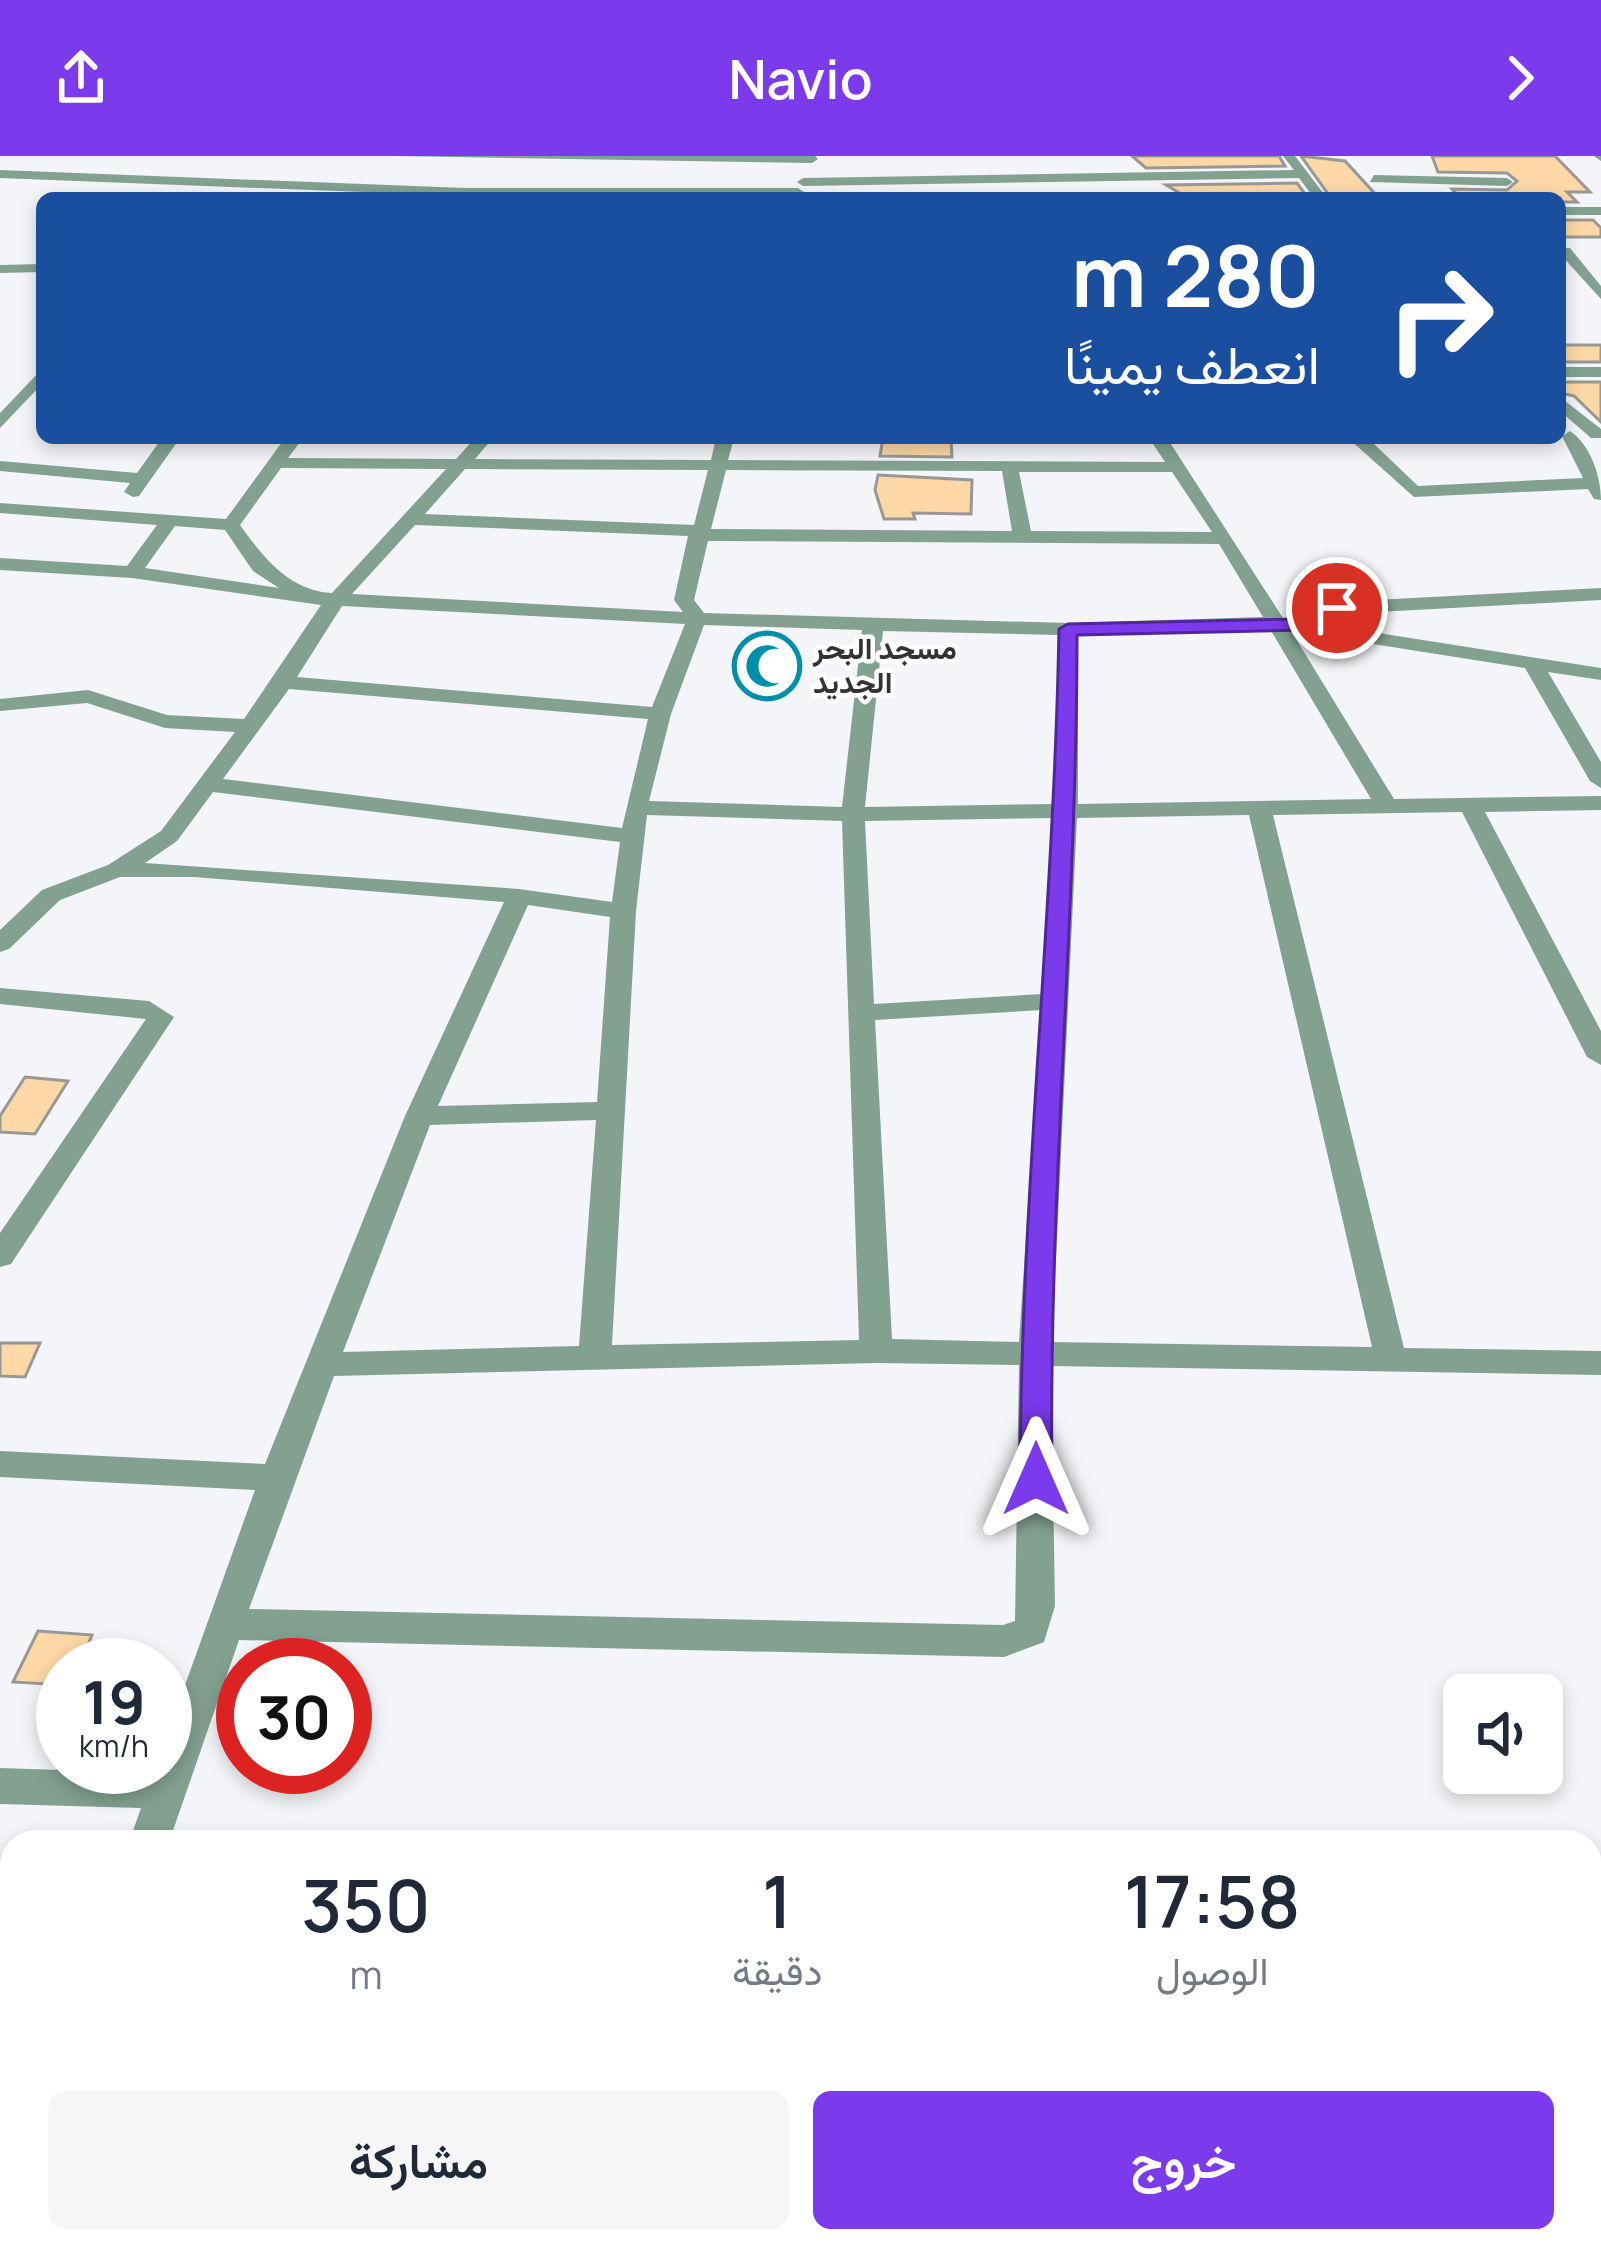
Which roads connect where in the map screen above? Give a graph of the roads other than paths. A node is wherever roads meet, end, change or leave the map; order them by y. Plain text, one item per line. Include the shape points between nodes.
1 (72, 156) edge
2 (402, 156) edge
3 (427, 156) edge
4 (1100, 156) edge
5 (1184, 156) edge
6 (1289, 156) edge
7 (489, 157) edge
8 (601, 157) edge
9 (812, 157) edge
10 (1496, 169) dead end
11 (313, 171) dead end
12 (991, 173) junction
13 (1201, 174) junction
14 (1300, 174) junction
15 (50, 176) junction
16 (1119, 176) junction
17 (10, 179) edge
18 (163, 179) junction
19 (1507, 182) junction
20 (415, 190) junction
21 (1216, 190) dead end
22 (799, 191) edge
23 (155, 192) edge
24 (303, 192) edge
25 (472, 192) edge
26 (588, 192) edge
27 (756, 192) edge
28 (1002, 192) edge
29 (1133, 192) edge
30 (1316, 192) edge
31 (1385, 192) edge
32 (1515, 192) edge
33 (1566, 211) edge
34 (1601, 211) edge
35 (1566, 251) edge
36 (1583, 251) dead end
37 (1566, 254) edge
38 (36, 268) edge
39 (0, 269) edge
40 (1601, 295) edge
41 (1601, 371) edge
42 (1566, 372) edge
43 (36, 381) edge
44 (1566, 407) edge
45 (0, 423) edge
46 (1599, 434) edge
47 (1566, 436) edge
48 (1566, 438) edge
49 (166, 444) edge
50 (290, 444) edge
51 (479, 444) edge
52 (722, 444) edge
53 (1162, 444) edge
54 (1363, 444) edge
55 (274, 463) junction
56 (462, 464) junction
57 (0, 466) edge
58 (1178, 467) junction
59 (716, 468) junction
60 (1010, 468) junction
61 (141, 478) junction
62 (1598, 490) edge
63 (0, 508) edge
64 (118, 514) junction
65 (171, 519) junction
66 (409, 519) junction
67 (230, 525) junction
68 (698, 533) junction
69 (1022, 535) junction
70 (1225, 538) junction
71 (0, 565) edge
72 (132, 572) junction
73 (1601, 594) edge
74 (309, 598) junction
75 (336, 599) junction
76 (697, 618) junction
77 (1290, 624) junction
78 (873, 626) junction
79 (1068, 629) junction
80 (1531, 662) junction
81 (1601, 674) edge
82 (283, 682) junction
83 (0, 705) edge
84 (660, 714) junction
85 (251, 726) junction
86 (1601, 781) edge
87 (204, 784) junction
88 (1601, 803) edge
89 (1470, 805) junction
90 (1387, 806) junction
91 (1259, 807) junction
92 (636, 808) junction
93 (1066, 810) junction
94 (853, 814) junction
95 (633, 836) junction
96 (117, 870) junction
97 (519, 896) junction
98 (623, 910) junction
99 (0, 944) edge
100 (0, 996) edge
101 (1056, 1001) junction
102 (861, 1013) junction
103 (1598, 1043) edge
104 (614, 1110) junction
105 (418, 1116) junction
106 (0, 1256) edge
107 (876, 1352) junction
108 (1035, 1352) junction
109 (595, 1356) junction
110 (1391, 1361) junction
111 (1601, 1363) edge
112 (323, 1364) junction
113 (0, 1464) edge
114 (277, 1478) junction
115 (224, 1624) junction
116 (192, 1718) edge
117 (0, 1786) edge
118 (36, 1787) edge
119 (166, 1794) edge
120 (153, 1830) edge

1 - 15 street
2 - 3 street
3 - 7 street
3 - 20 street
4 - 16 street
5 - 13 street
6 - 14 street
7 - 8 street
8 - 9 street
8 - 26 street
9 - 22 street
10 - 19 street
11 - 24 street
12 - 16 street
12 - 22 street
12 - 28 street
13 - 14 street
13 - 16 street
13 - 21 street
14 - 30 street
15 - 17 street
15 - 18 street
16 - 29 street
18 - 23 street
18 - 24 street
19 - 31 street via 1369,173
19 - 32 street
20 - 24 street
20 - 25 street
22 - 27 street
33 - 34 street
35 - 36 street
37 - 40 street
38 - 39 street
41 - 42 street
43 - 45 street
44 - 46 street
46 - 47 street
48 - 62 street
49 - 61 street
50 - 55 street
51 - 56 street
52 - 59 street
53 - 58 street
54 - 62 street via 1414,492
55 - 56 street
55 - 67 street
56 - 59 street
56 - 66 street
57 - 61 street
58 - 60 street
58 - 70 street
59 - 60 street
59 - 68 street
60 - 69 street
61 - 64 street
63 - 64 street
64 - 65 street
65 - 67 street
65 - 72 street
66 - 68 street
66 - 75 street
67 - 74 street via 260,567
68 - 69 street
68 - 76 street via 684,600
69 - 70 street
70 - 77 street
71 - 72 street
72 - 74 street
73 - 77 street via 1337,608
74 - 75 street
75 - 76 street
75 - 82 street
76 - 78 street
76 - 84 street
77 - 79 street
77 - 80 street
77 - 90 street
78 - 79 street
78 - 94 street
79 - 93 street
80 - 81 street
80 - 86 street
82 - 84 street
82 - 85 street
83 - 85 street via 88,696 165,721
84 - 92 street
85 - 87 street
87 - 95 street
87 - 96 street via 169,836
88 - 89 street
89 - 90 street
89 - 103 street
90 - 91 street
91 - 93 street
91 - 110 street
92 - 94 street
92 - 95 street
93 - 94 street
93 - 101 street
94 - 102 street
95 - 98 street
96 - 97 street
96 - 99 street via 51,895
97 - 98 street
97 - 105 street
98 - 104 street
100 - 106 street via 149,1009 161,1018
101 - 102 street
101 - 108 street
102 - 107 street
104 - 105 street
104 - 109 street
105 - 112 street
107 - 108 street
107 - 109 street
108 - 110 street
108 - 115 street via 1037,1606 1031,1631 1020,1639
109 - 112 street
110 - 111 street
112 - 114 street
113 - 114 street
114 - 115 street
115 - 116 street
117 - 118 street
119 - 120 street

